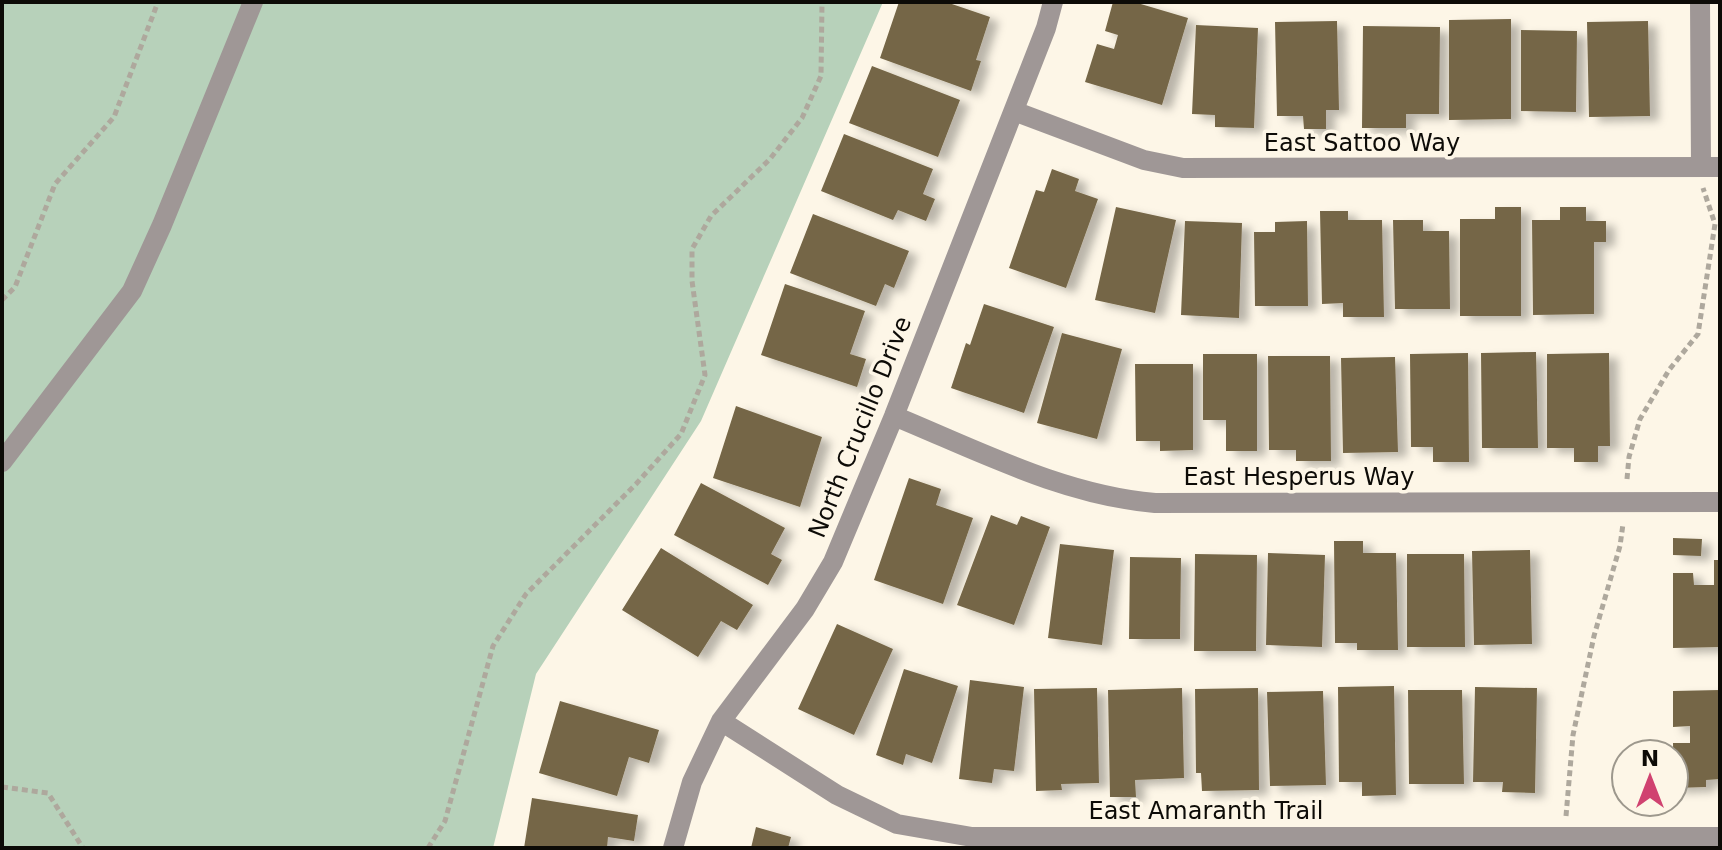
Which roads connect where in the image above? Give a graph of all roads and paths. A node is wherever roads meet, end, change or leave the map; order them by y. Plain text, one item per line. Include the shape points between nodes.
1 (158, 2) edge
2 (253, 2) edge
3 (822, 2) edge
4 (1053, 2) edge
5 (1700, 2) edge
6 (1014, 111) junction
7 (1710, 167) edge
8 (2, 300) edge
9 (894, 416) junction
10 (2, 462) edge
11 (1720, 502) edge
12 (721, 721) junction
13 (2, 787) edge
14 (1720, 837) edge
15 (1504, 842) edge
16 (83, 848) edge
17 (428, 848) edge
18 (673, 848) edge

1 - 8 path via 114,117 55,184 15,287
2 - 10 street via 132,291
3 - 17 path via 821,76 802,118 770,159 711,216 692,249 705,375 681,434 526,594 493,646 445,821
4 - 6 street, North Crucillo Drive
5 - 7 street
6 - 7 street, East Sattoo Way via 1144,160 1183,168
6 - 9 street, North Crucillo Drive
9 - 11 street, East Hesperus Way via 1062,486 1119,500
9 - 12 street, North Crucillo Drive via 833,562 805,609
12 - 15 street, East Amaranth Trail via 837,795 897,824 972,837
12 - 18 street, North Crucillo Drive via 692,782
13 - 16 path via 48,793
14 - 15 street, East Amaranth Trail

